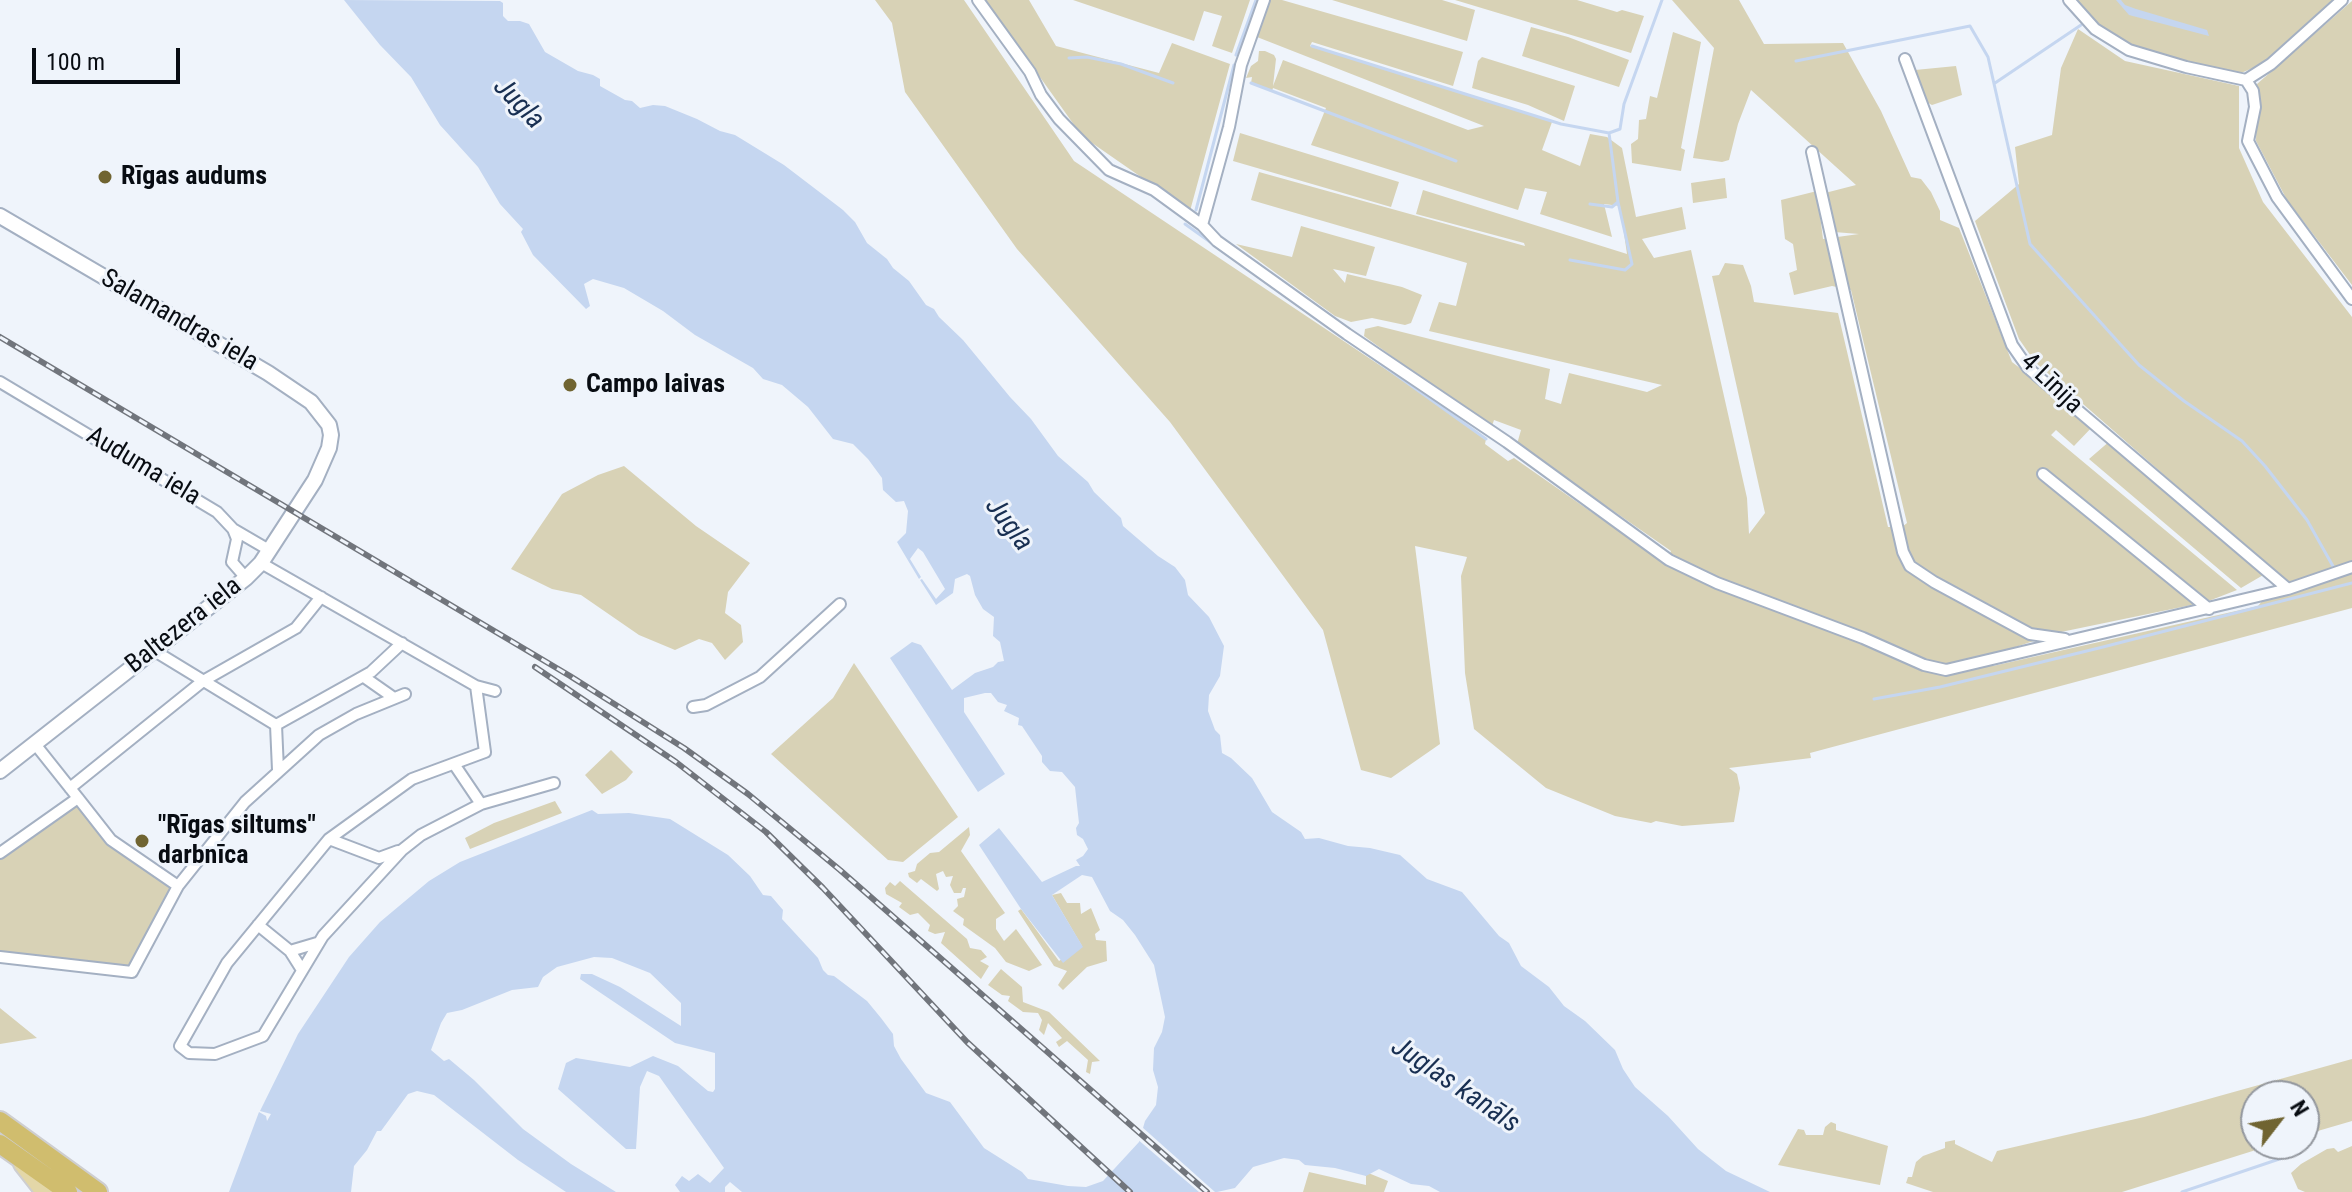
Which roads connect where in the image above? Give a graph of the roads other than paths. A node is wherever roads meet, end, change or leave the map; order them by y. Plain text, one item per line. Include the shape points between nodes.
1 (978, 0) edge
2 (1264, 0) edge
3 (2069, 0) edge
4 (2342, 0) edge
5 (1905, 59) dead end
6 (2246, 80) junction
7 (1812, 152) dead end
8 (0, 216) edge
9 (1202, 225) junction
10 (2352, 299) edge
11 (0, 382) edge
12 (329, 448) joint
13 (2043, 474) dead end
14 (233, 529) junction
15 (265, 556) junction
16 (2352, 567) edge
17 (246, 578) junction
18 (2288, 589) junction
19 (321, 597) junction
20 (840, 604) dead end
21 (2209, 609) junction
22 (2071, 640) junction
23 (402, 643) junction
24 (153, 650) junction
25 (364, 677) junction
26 (203, 681) junction
27 (476, 686) junction
28 (495, 691) dead end
29 (405, 694) dead end
30 (394, 698) junction
31 (693, 707) dead end
32 (276, 725) junction
33 (35, 744) junction
34 (454, 764) junction
35 (278, 770) junction
36 (0, 771) edge
37 (554, 783) dead end
38 (70, 788) junction
39 (78, 798) junction
40 (481, 804) junction
41 (329, 839) junction
42 (402, 850) junction
43 (0, 853) edge
44 (178, 886) junction
45 (258, 925) junction
46 (317, 943) junction
47 (290, 951) junction
48 (0, 957) edge
49 (302, 970) junction
50 (0, 1121) edge
51 (0, 1144) edge
52 (16, 1156) junction
53 (44, 1192) edge
54 (68, 1192) edge
55 (98, 1192) edge

1 - 9 street via 1041,95 1081,144 1109,170 1154,190
2 - 9 street via 1241,65
3 - 6 street via 2095,29 2129,50
4 - 6 street
5 - 18 street, 4 Līnija via 2012,345 2028,368
6 - 10 street via 2255,107 2248,141 2277,197
7 - 22 street via 1910,566 2030,634
8 - 12 street, Salamandras iela via 311,402 329,425
9 - 22 street via 1217,241 1669,560 1717,583 1946,670
11 - 14 street, Auduma iela via 217,512
12 - 15 street, Baltezera iela via 315,480
13 - 21 street
14 - 15 street, Auduma iela
14 - 17 street via 237,539 232,562
15 - 17 street, Baltezera iela
15 - 19 street
16 - 18 street
17 - 24 street, Baltezera iela
18 - 21 street
19 - 23 street
19 - 26 street via 296,628
20 - 31 street via 760,677
21 - 22 street
23 - 25 street
23 - 27 street
24 - 26 street
24 - 33 street, Baltezera iela
25 - 30 street
25 - 32 street
26 - 32 street
26 - 38 street
27 - 28 street
27 - 34 street via 485,752
29 - 30 street
30 - 35 street via 319,735
32 - 35 street
33 - 36 street, Baltezera iela
33 - 38 street
34 - 40 street
34 - 41 street via 412,779
35 - 44 street
37 - 40 street
38 - 39 street
39 - 43 street
39 - 44 street via 111,840
40 - 42 street
41 - 42 street via 379,858
41 - 45 street
42 - 46 street
44 - 48 street via 132,972
45 - 47 street
45 - 49 street via 227,963 180,1046 189,1053 215,1054 263,1036
46 - 47 street
46 - 49 street
47 - 49 street
50 - 55 highway
51 - 52 highway
52 - 53 main road
52 - 54 highway

